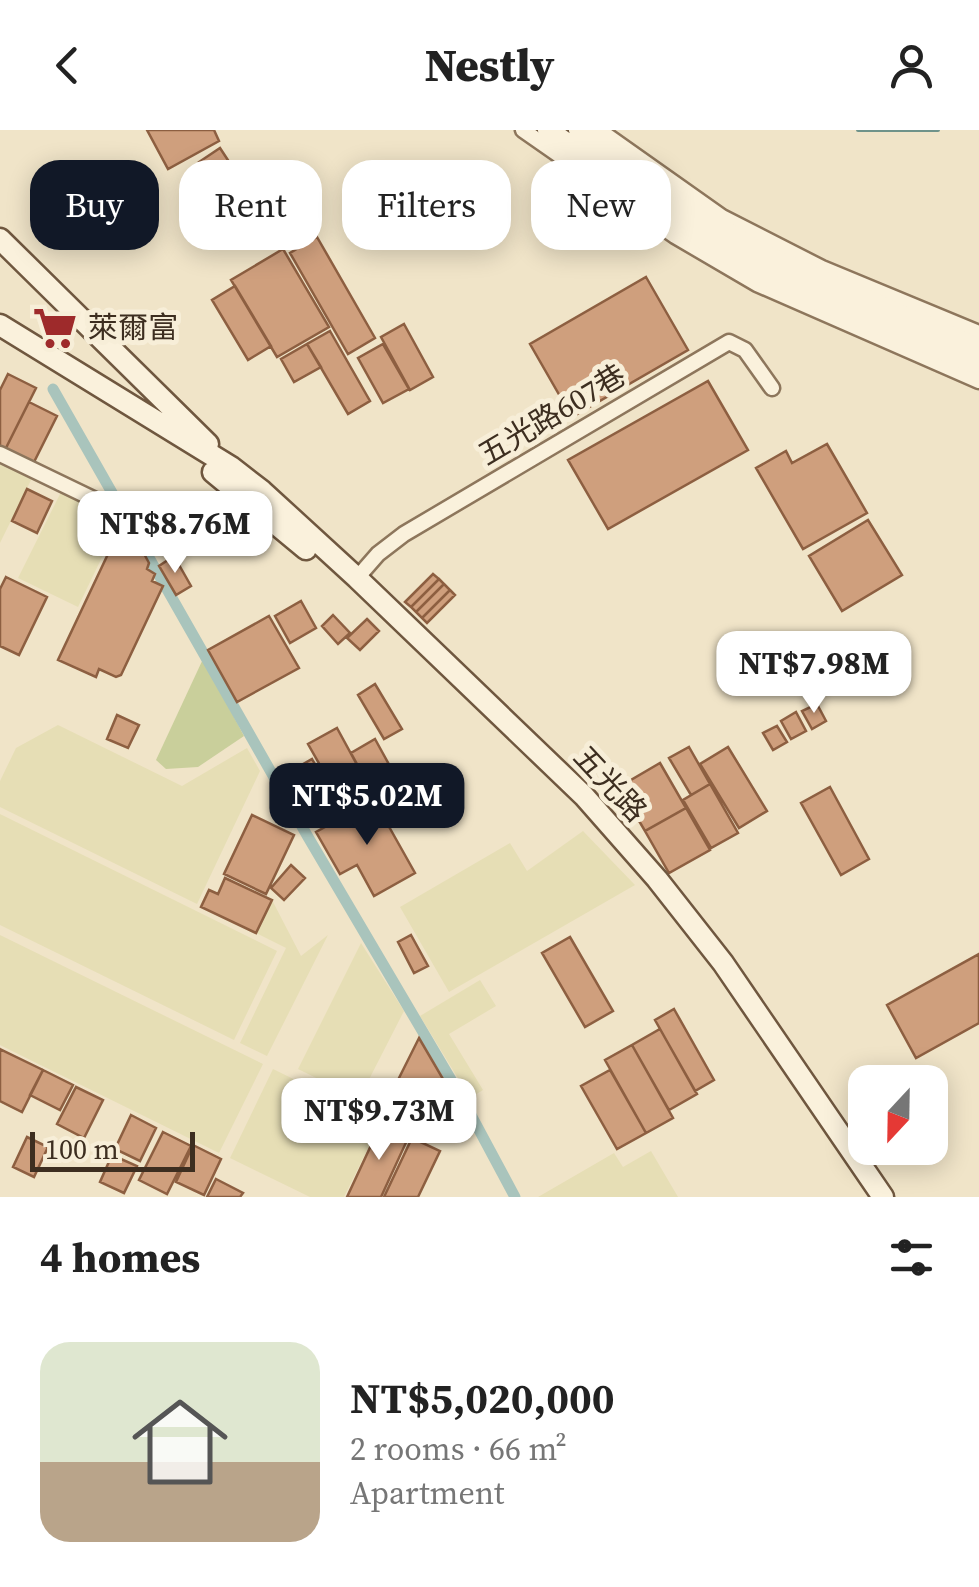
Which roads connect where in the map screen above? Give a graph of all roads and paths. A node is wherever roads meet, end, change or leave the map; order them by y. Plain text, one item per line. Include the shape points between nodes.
1 (579, 130) edge
2 (531, 131) edge
3 (597, 149) edge
4 (3, 249) edge
5 (0, 325) edge
6 (979, 332) edge
7 (0, 339) edge
8 (979, 349) edge
9 (979, 366) edge
10 (979, 381) edge
11 (772, 388) dead end
12 (0, 454) edge
13 (228, 472) junction
14 (112, 508) dead end
15 (357, 578) junction
16 (869, 1197) edge
17 (883, 1197) edge

1 - 3 main road
2 - 3 main road
3 - 6 street via 822,268
3 - 8 main road via 764,255
3 - 9 main road via 656,207 746,264
3 - 10 street via 675,236 757,284
4 - 13 main road, 五光路
5 - 13 main road, 五光路
7 - 13 main road, 五光路
11 - 15 street, 五光路607巷 via 745,350 729,342 404,534
12 - 14 street
13 - 15 main road, 五光路 via 262,490
13 - 16 main road, 五光路 via 574,803 650,886
15 - 17 main road, 五光路 via 584,796 657,880 723,962

